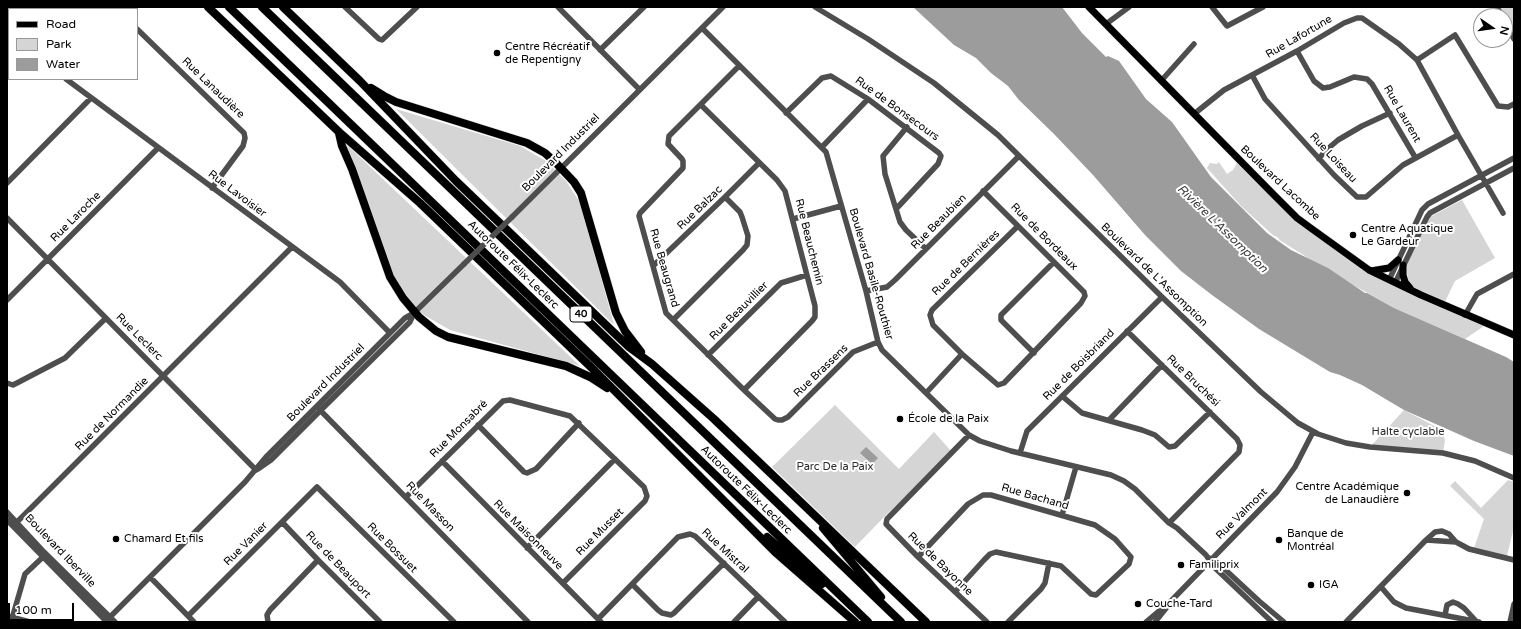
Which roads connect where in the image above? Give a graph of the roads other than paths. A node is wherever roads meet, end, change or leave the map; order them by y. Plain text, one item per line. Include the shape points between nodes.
1 (208, 7) edge
2 (229, 7) edge
3 (262, 7) edge
4 (283, 7) edge
5 (345, 7) edge
6 (417, 7) edge
7 (644, 7) edge
8 (722, 7) edge
9 (815, 7) edge
10 (1089, 7) edge
11 (1129, 7) edge
12 (1212, 7) edge
13 (1263, 7) edge
14 (562, 8) edge
15 (1106, 24) junction
16 (702, 28) junction
17 (138, 30) edge
18 (1194, 44) dead end
19 (600, 50) junction
20 (1298, 51) junction
21 (1417, 60) junction
22 (739, 66) junction
23 (1252, 75) junction
24 (67, 80) edge
25 (360, 81) junction
26 (1161, 81) junction
27 (639, 89) junction
28 (91, 98) junction
29 (868, 99) junction
30 (1514, 104) edge
31 (701, 105) junction
32 (786, 113) junction
33 (1390, 113) junction
34 (1194, 114) junction
35 (907, 127) junction
36 (339, 132) junction
37 (1458, 135) junction
38 (822, 147) junction
39 (158, 148) junction
40 (1019, 156) junction
41 (1415, 157) junction
42 (1514, 158) edge
43 (1319, 159) junction
44 (759, 163) junction
45 (561, 167) junction
46 (1514, 168) edge
47 (1481, 176) junction
48 (1484, 183) junction
49 (7, 184) edge
50 (212, 188) junction
51 (983, 192) junction
52 (726, 197) junction
53 (842, 206) junction
54 (896, 209) junction
55 (1503, 213) dead end
56 (7, 218) edge
57 (793, 219) junction
58 (1018, 226) junction
59 (292, 247) junction
60 (926, 249) junction
61 (48, 259) junction
62 (1054, 262) junction
63 (1401, 263) junction
64 (653, 266) junction
65 (1370, 271) junction
66 (1514, 274) edge
67 (807, 276) junction
68 (1392, 281) junction
69 (866, 291) junction
70 (1413, 291) junction
71 (1162, 297) junction
72 (7, 300) edge
73 (414, 313) junction
74 (1465, 314) junction
75 (106, 318) junction
76 (673, 320) junction
77 (1127, 331) junction
78 (390, 333) junction
79 (1514, 335) edge
80 (878, 342) junction
81 (1034, 352) junction
82 (708, 354) junction
83 (962, 354) junction
84 (652, 364) junction
85 (1162, 366) junction
86 (164, 376) junction
87 (7, 383) edge
88 (744, 390) junction
89 (926, 393) junction
90 (1062, 396) junction
91 (624, 400) junction
92 (319, 408) junction
93 (1210, 412) junction
94 (782, 420) joint
95 (1109, 420) junction
96 (578, 423) junction
97 (478, 425) junction
98 (1313, 432) junction
99 (969, 434) junction
100 (1020, 453) junction
101 (615, 459) junction
102 (442, 461) junction
103 (1076, 467) junction
104 (256, 470) junction
105 (1514, 478) edge
106 (317, 487) joint
107 (647, 493) joint
108 (406, 497) junction
109 (803, 505) junction
110 (730, 506) junction
111 (7, 512) edge
112 (1062, 515) junction
113 (7, 520) edge
114 (282, 522) junction
115 (1169, 523) junction
116 (15, 524) junction
117 (1426, 540) junction
118 (1456, 542) junction
119 (527, 548) junction
120 (43, 557) junction
121 (918, 557) junction
122 (1209, 559) junction
123 (318, 560) junction
124 (1514, 560) edge
125 (724, 563) junction
126 (1049, 563) junction
127 (150, 576) junction
128 (563, 583) junction
129 (633, 585) junction
130 (1381, 587) junction
131 (955, 592) junction
132 (758, 596) junction
133 (1172, 600) junction
134 (1514, 604) edge
135 (1444, 615) junction
136 (188, 616) junction
137 (523, 616) junction
138 (448, 617) junction
139 (10, 618) edge
140 (108, 620) edge
141 (600, 620) edge
142 (866, 620) edge
143 (30, 622) edge
144 (115, 622) edge
145 (194, 622) edge
146 (268, 622) edge
147 (380, 622) edge
148 (443, 622) edge
149 (454, 622) edge
150 (518, 622) edge
151 (528, 622) edge
152 (734, 622) edge
153 (785, 622) edge
154 (854, 622) edge
155 (901, 622) edge
156 (926, 622) edge
157 (987, 622) edge
158 (1008, 622) edge
159 (1146, 622) edge
160 (1155, 622) edge
161 (1272, 622) edge
162 (1284, 622) edge
163 (1346, 622) edge
164 (1477, 622) edge
165 (1510, 622) edge

1 - 36 highway
2 - 142 highway, Autoroute Félix-Leclerc / 40
3 - 155 highway, Autoroute Félix-Leclerc / 40
4 - 25 highway
5 - 6 street via 379,39 385,38
7 - 19 street
8 - 16 street, Boulevard Industriel
9 - 40 street, Boulevard de L'Assomption via 862,34 934,83 998,135
10 - 15 main road, Boulevard Lacombe
11 - 15 street
12 - 13 street via 1227,26
14 - 19 street
15 - 26 main road, Boulevard Lacombe
16 - 22 street, Boulevard Basile-Routhier
16 - 27 street, Boulevard Industriel
17 - 50 street, Rue Lanaudière via 244,133 243,146
18 - 26 street
19 - 27 street
20 - 21 street, Rue Lafortune via 1344,23 1362,18
20 - 23 street, Rue Lafortune
20 - 33 street, Rue Laurent via 1314,81 1323,88 1354,77 1367,80
21 - 30 street via 1455,35 1498,106 1508,107
21 - 37 street, Rue Lafortune
22 - 31 street
22 - 32 street, Boulevard Basile-Routhier
23 - 34 street, Rue Lafortune via 1224,90
23 - 43 street, Rue Loiseau via 1264,99
24 - 28 street, Rue Lavoisier
25 - 45 highway via 396,102 527,143 545,153
25 - 84 highway via 456,181 608,328
26 - 34 main road, Boulevard Lacombe
27 - 45 street, Boulevard Industriel
28 - 39 street, Rue Lavoisier
28 - 49 street
29 - 32 street, Rue de Bonsecours via 834,77 827,76
29 - 35 street, Rue de Bonsecours
29 - 38 street
31 - 44 street, Rue Beauchemin
31 - 64 street, Rue Beaugrand via 670,134 667,141 670,148 684,161 683,168 643,208 639,216
32 - 38 street, Boulevard Basile-Routhier
33 - 41 street, Rue Laurent
33 - 43 street via 1338,140
34 - 65 main road, Boulevard Lacombe via 1297,218
35 - 54 street via 883,156 885,174
35 - 54 street, Rue de Bonsecours via 941,156 938,164
36 - 73 highway via 391,279
36 - 91 highway via 425,208
37 - 41 street, Rue Loiseau
37 - 47 street, Rue Lafortune
38 - 53 street, Boulevard Basile-Routhier via 831,165
39 - 50 street, Rue Lavoisier
39 - 61 street, Rue Laroche
40 - 51 street, Rue Beaubien
40 - 71 street, Boulevard de L'Assomption
41 - 43 street, Rue Loiseau via 1362,198 1344,186
42 - 47 street
44 - 52 street, Rue Balzac
44 - 57 street, Rue Beauchemin via 785,191
45 - 73 street, Boulevard Industriel, bridge
45 - 84 highway via 583,197 619,320
46 - 48 street
47 - 48 street, Rue Lafortune
47 - 63 street via 1428,204 1422,210
48 - 55 street, Rue Lafortune
48 - 63 street via 1430,213
50 - 59 street, Rue Lavoisier
51 - 58 street, Rue de Bordeaux
51 - 60 street, Rue Beaubien
52 - 64 street, Rue Balzac
52 - 76 street via 740,212 748,236 747,245
53 - 57 street
53 - 69 street, Boulevard Basile-Routhier
54 - 60 street via 900,222
56 - 61 street, Rue Leclerc
57 - 67 street, Rue Beauchemin
58 - 62 street, Rue de Bordeaux
58 - 83 street, Rue de Bernières via 932,310 930,315 933,325
59 - 78 street, Rue Lavoisier via 340,282
59 - 86 street, Rue de Normandie
60 - 69 street, Rue Beaubien via 886,287
61 - 72 street, Rue Laroche
61 - 75 street, Rue Leclerc
62 - 81 street, Rue de Bordeaux via 1084,292 1084,300
62 - 81 street via 1001,315 1001,320
63 - 65 main road
63 - 68 street
63 - 70 main road via 1404,282
64 - 76 street, Rue Beaugrand via 666,313
65 - 68 main road, Boulevard Lacombe
66 - 74 street via 1477,294
67 - 82 street, Rue Beauvillier via 781,284
67 - 88 street, Rue Beauchemin via 815,306 815,317
68 - 70 main road, Boulevard Lacombe
69 - 80 street, Boulevard Basile-Routhier
70 - 74 main road, Boulevard Lacombe
71 - 77 street, Rue de Boisbriand
71 - 98 street, Boulevard de L'Assomption via 1271,402
73 - 78 street, Boulevard Industriel
73 - 91 highway via 432,328 448,336 570,367 597,381
73 - 92 street, Boulevard Industriel via 410,322
74 - 79 main road, Boulevard Lacombe
75 - 86 street, Rue Leclerc
75 - 87 street via 65,358 13,385
76 - 82 street, Rue Beaugrand
77 - 85 street, Rue Bruchési
77 - 90 street, Rue de Boisbriand
78 - 92 street, Boulevard Industriel
80 - 89 street, Boulevard Basile-Routhier via 882,350
80 - 94 street, Rue Brassens via 853,352
81 - 83 street via 1000,385
82 - 88 street, Rue Beaugrand
83 - 89 street
84 - 109 highway via 714,419
85 - 93 street, Rue Bruchési
85 - 95 street
86 - 104 street, Rue Leclerc
86 - 116 street, Rue de Normandie
88 - 94 street, Rue Beaugrand via 775,419
89 - 99 street, Boulevard Basile-Routhier
90 - 95 street via 1082,414
90 - 100 street, Rue de Boisbriand via 1027,431
91 - 110 highway
92 - 104 street, Boulevard Industriel via 271,460
92 - 108 street, Rue Masson
93 - 95 street via 1175,446 1169,447 1152,434
93 - 115 street, Rue Bruchési via 1237,439 1240,444 1239,452
96 - 97 street, Rue Monsabré via 566,414 506,400
96 - 97 street via 536,469 527,473
96 - 101 street, Rue Monsabré
97 - 102 street, Rue Monsabré
98 - 105 street, Boulevard de L'Assomption via 1358,446 1429,451 1460,457
98 - 122 street, Rue Valmont via 1283,485
99 - 100 street, Boulevard Basile-Routhier via 980,442
99 - 121 street, Rue de Bayonne via 886,521 887,526
100 - 103 street, Boulevard Basile-Routhier
101 - 107 street, Rue Monsabré
101 - 119 street
102 - 108 street, Rue Monsabré
102 - 119 street, Rue Maisonneuve
103 - 112 street
103 - 115 street, Boulevard Basile-Routhier via 1124,481
104 - 127 street, Boulevard Industriel
106 - 114 street, Rue Vanier
106 - 138 street, Rue Bossuet
107 - 128 street, Rue Musset via 645,501
108 - 137 street, Rue Masson
109 - 155 highway
109 - 156 highway
110 - 142 highway
110 - 154 highway via 778,555
111 - 116 street, Boulevard Iberville
112 - 121 street, Rue Bachand via 983,495 968,504
112 - 126 street, Rue Bachand via 1101,528 1129,553 1130,560 1127,566 1096,595 1091,594 1060,566
113 - 116 street, Boulevard Iberville
114 - 123 street, Rue de Beauport
114 - 136 street, Rue Vanier
115 - 122 street, Boulevard Basile-Routhier
116 - 120 street, Boulevard Iberville
116 - 140 street, Boulevard Iberville
117 - 118 street
117 - 118 street via 1435,532 1442,531
117 - 130 street
118 - 124 street via 1469,549
119 - 128 street, Rue Maisonneuve
120 - 139 street via 25,574
120 - 140 street, Boulevard Iberville
121 - 131 street, Rue de Bayonne
122 - 133 street, Rue Valmont
122 - 161 street, Boulevard Basile-Routhier via 1219,572
122 - 162 street, Boulevard Basile-Routhier via 1218,563
123 - 146 street via 270,610 267,615
123 - 147 street, Rue de Beauport
125 - 129 street, Rue Mistral via 695,536 683,535 678,537
125 - 129 street via 671,615 658,610
125 - 132 street, Rue Mistral
126 - 131 street via 996,552 990,554
126 - 158 street via 1045,583 1041,589
127 - 136 street
127 - 140 street, Boulevard Industriel
128 - 141 street, Rue Maisonneuve
129 - 141 street, Rue Mistral
130 - 135 street via 1398,604 1406,608
130 - 163 street
131 - 157 street, Rue de Bayonne
132 - 152 street
132 - 153 street, Rue Mistral
133 - 159 street, Rue Valmont
133 - 160 street, Rue Valmont
134 - 165 street
135 - 164 street
135 - 164 street via 1447,605 1453,602 1464,608
136 - 145 street
137 - 150 street
137 - 151 street, Rue Masson
138 - 148 street
138 - 149 street, Rue Bossuet
139 - 143 street
140 - 144 street, Boulevard Iberville

